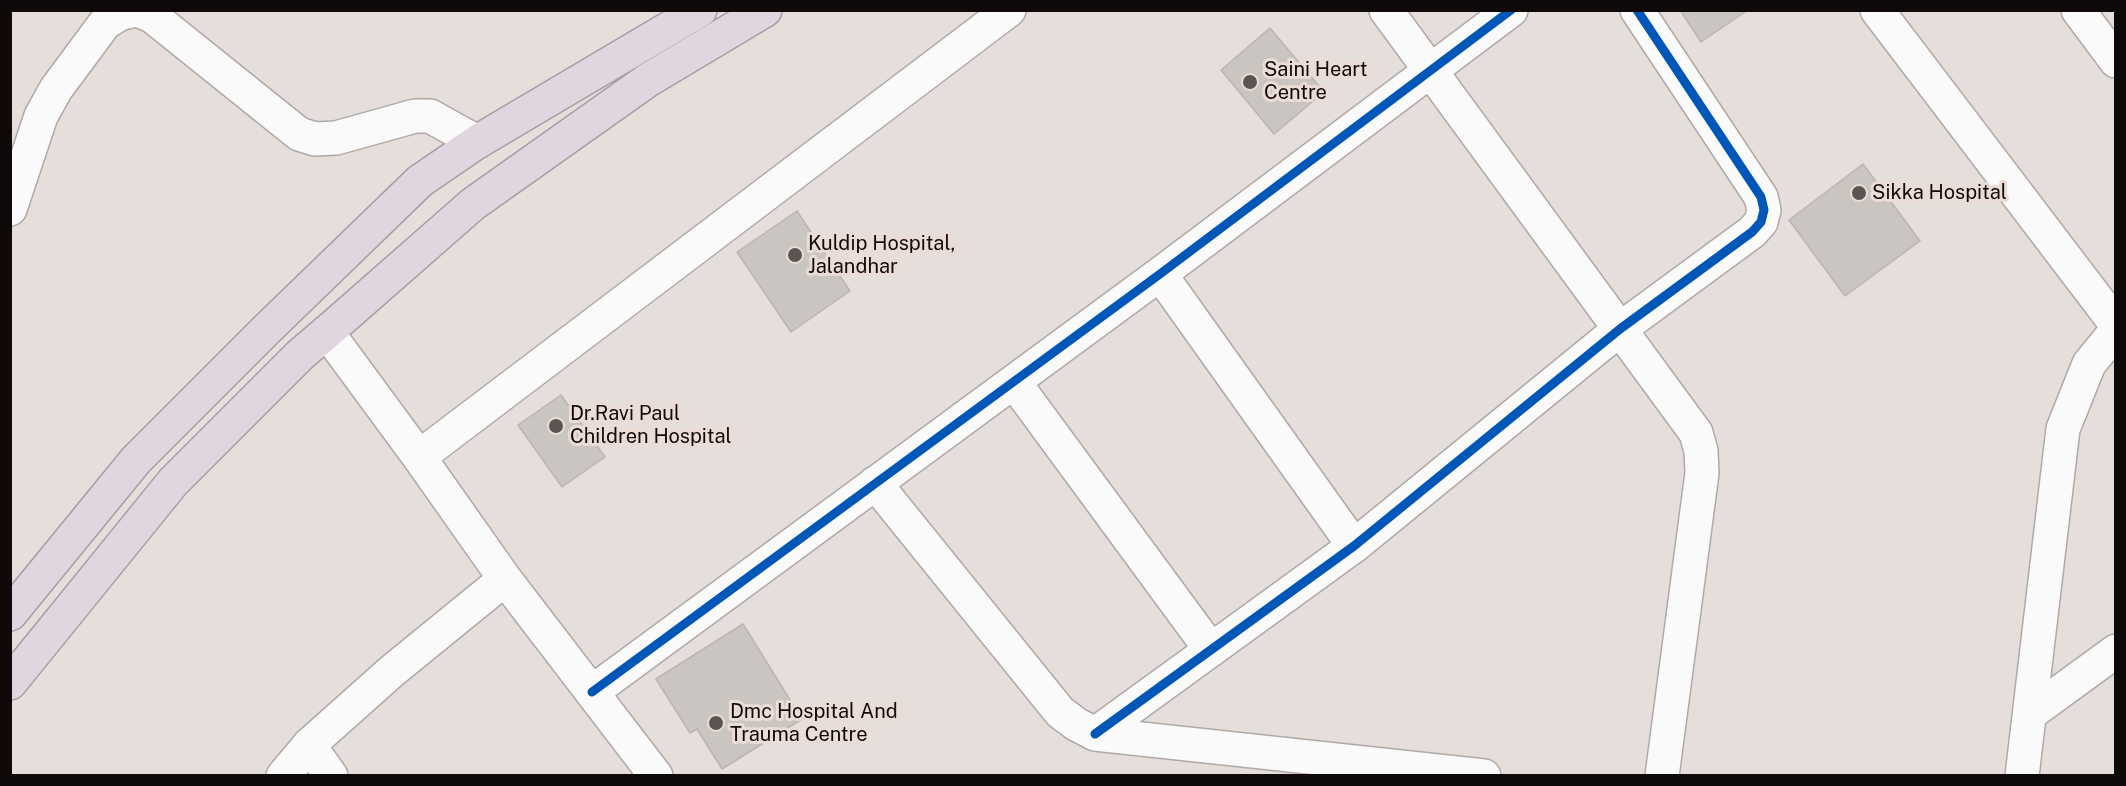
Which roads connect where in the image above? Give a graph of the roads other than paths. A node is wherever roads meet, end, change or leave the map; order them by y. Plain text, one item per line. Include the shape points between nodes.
1 (136, 10) edge
2 (700, 10) edge
3 (765, 10) edge
4 (1009, 10) edge
5 (1386, 10) edge
6 (1511, 10) edge
7 (1637, 10) edge
8 (1877, 10) edge
9 (2078, 10) edge
10 (2115, 61) edge
11 (1431, 72) junction
12 (477, 142) junction
13 (10, 209) edge
14 (1160, 274) junction
15 (2115, 324) edge
16 (1620, 329) junction
17 (327, 332) junction
18 (2115, 332) edge
19 (1014, 382) junction
20 (419, 457) junction
21 (875, 483) junction
22 (1354, 546) junction
23 (504, 579) junction
24 (10, 614) edge
25 (1211, 650) junction
26 (2115, 651) edge
27 (10, 683) edge
28 (592, 692) junction
29 (2031, 713) junction
30 (1095, 734) junction
31 (309, 745) junction
32 (283, 776) edge
33 (331, 776) edge
34 (656, 776) edge
35 (1484, 776) edge
36 (1662, 776) edge
37 (2022, 776) edge

1 - 12 street via 152,16 299,134 315,139 336,138 415,116 430,116
1 - 13 street via 105,23 56,89 41,116
2 - 12 highway
3 - 17 highway via 648,80 473,204
4 - 20 street
5 - 11 street
6 - 11 street
7 - 16 street via 1761,196 1764,210 1761,222 1752,232
8 - 15 street
9 - 10 street
11 - 14 street
11 - 16 street
12 - 24 highway via 420,181 136,460
14 - 19 street
14 - 22 street
16 - 22 street
16 - 36 street via 1696,433 1701,451 1702,473
17 - 20 street
17 - 27 highway via 173,482
18 - 29 street via 2089,364 2063,429
19 - 21 street
19 - 25 street
20 - 23 street
21 - 28 street
21 - 30 street via 1060,712
22 - 25 street
23 - 28 street
23 - 31 street
25 - 30 street
26 - 29 street
28 - 34 street
29 - 37 street
30 - 35 street
31 - 32 street
31 - 33 street

